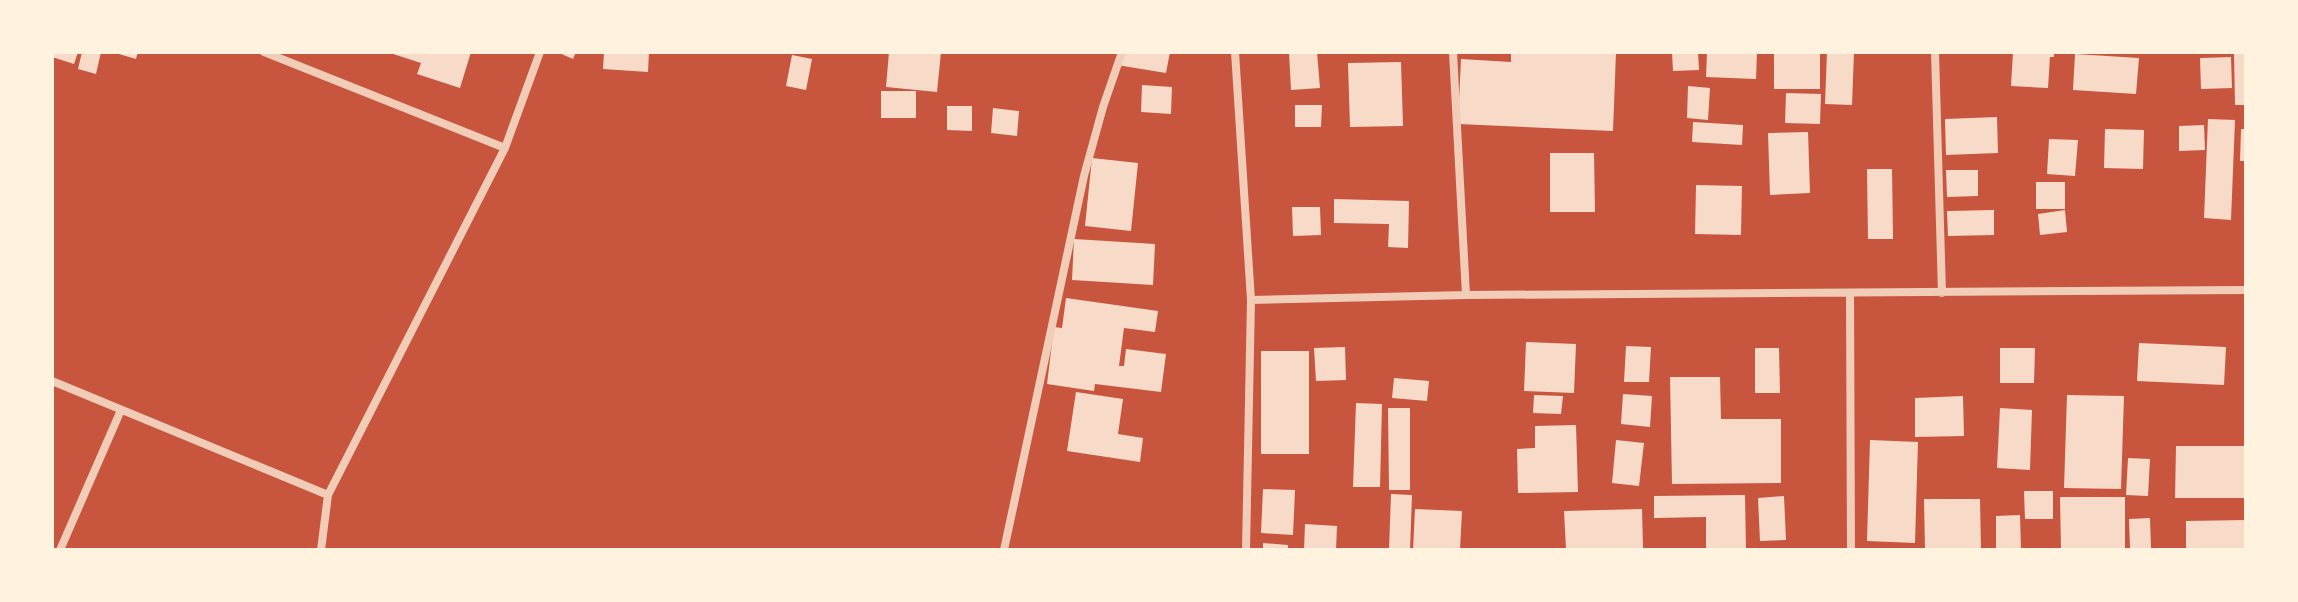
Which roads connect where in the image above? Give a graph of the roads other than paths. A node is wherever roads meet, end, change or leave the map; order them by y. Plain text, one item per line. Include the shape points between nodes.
1 (264, 52) edge
2 (540, 52) edge
3 (1122, 52) edge
4 (1235, 52) edge
5 (1453, 52) edge
6 (1935, 52) edge
7 (505, 148) junction
8 (2246, 290) edge
9 (1942, 293) junction
10 (1850, 294) junction
11 (1466, 295) junction
12 (1251, 300) junction
13 (52, 381) edge
14 (121, 410) junction
15 (328, 495) junction
16 (60, 550) edge
17 (321, 550) edge
18 (1004, 550) edge
19 (1246, 550) edge
20 (1851, 550) edge

1 - 7 street
2 - 7 street
3 - 18 street via 1084,176
4 - 12 street
5 - 11 street
6 - 9 street
7 - 15 street
8 - 9 street
9 - 10 street
10 - 11 street
10 - 20 street
11 - 12 street
12 - 19 street
13 - 14 street
14 - 15 street
14 - 16 street
15 - 17 street

